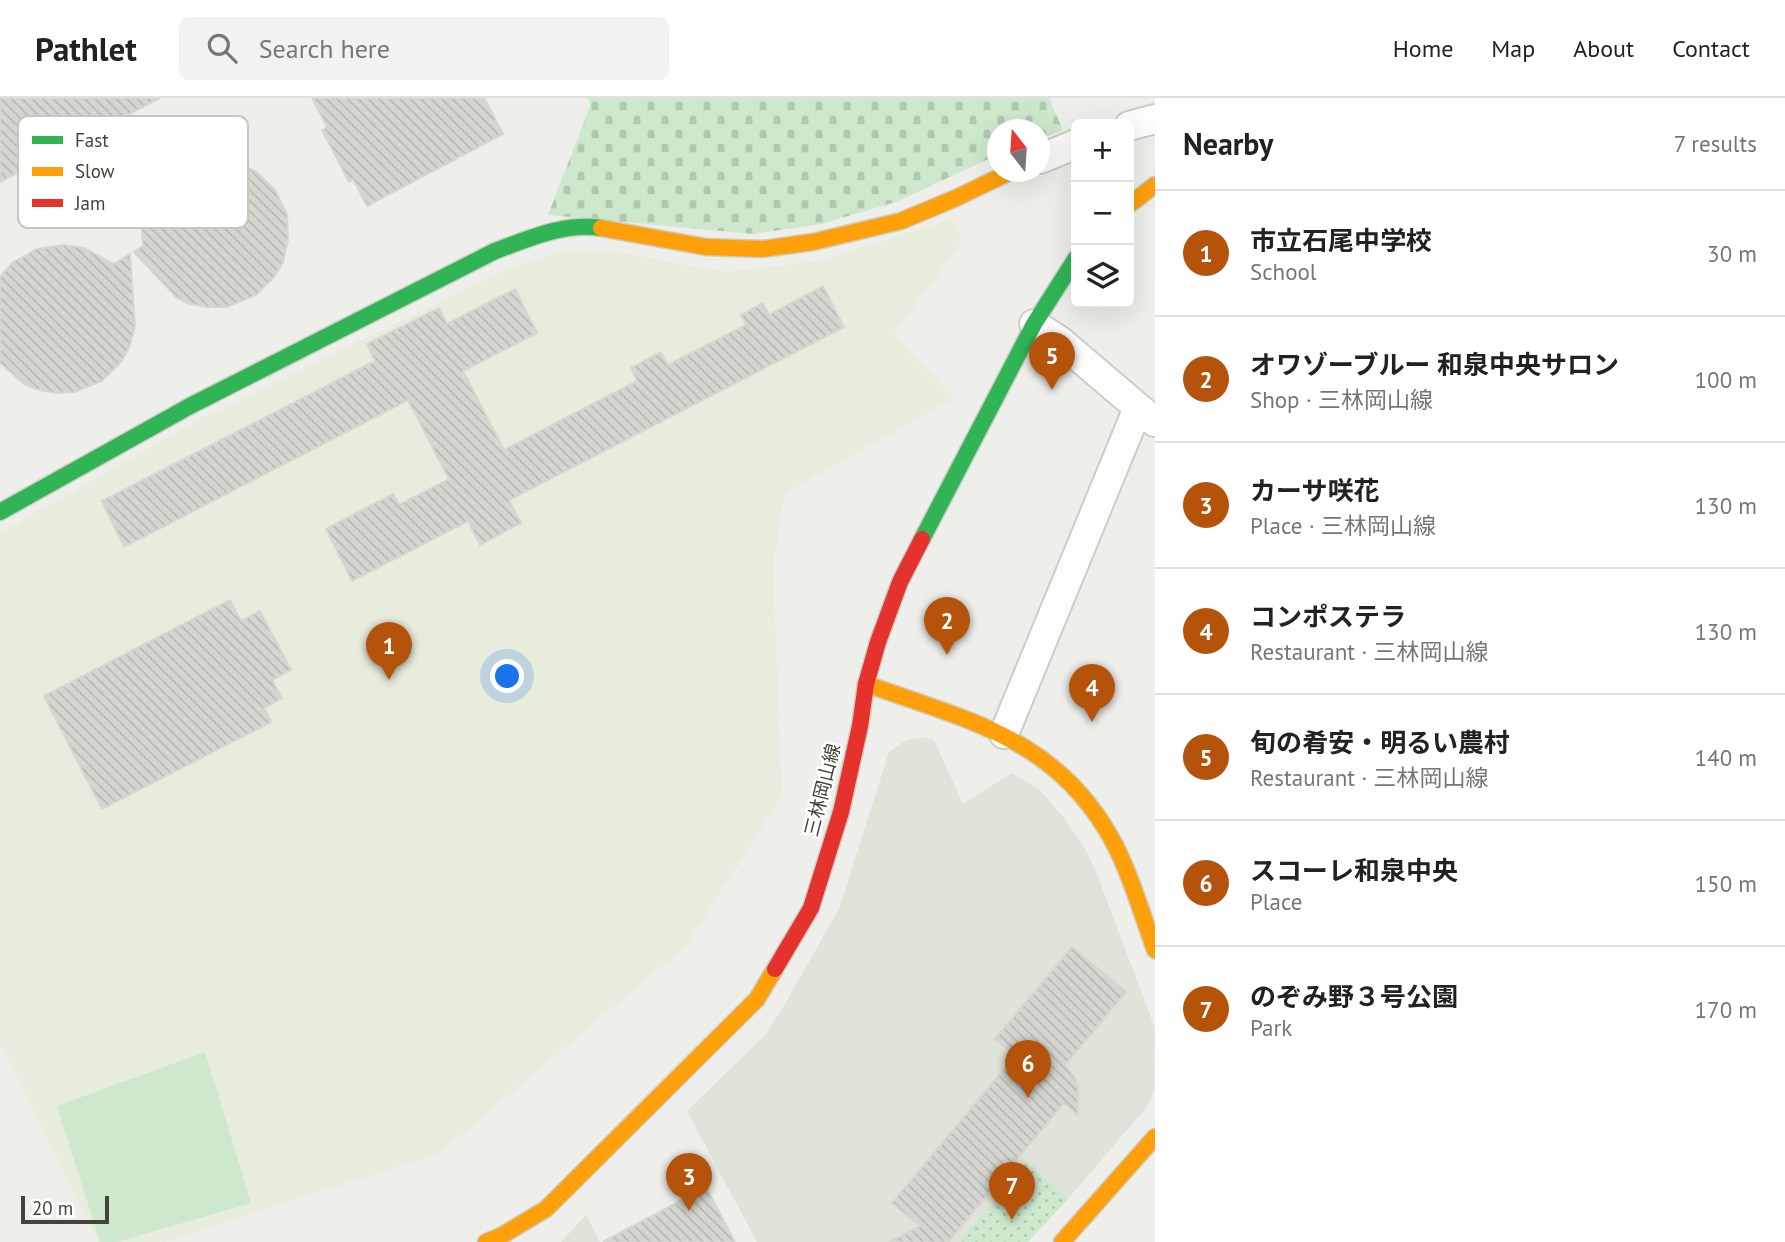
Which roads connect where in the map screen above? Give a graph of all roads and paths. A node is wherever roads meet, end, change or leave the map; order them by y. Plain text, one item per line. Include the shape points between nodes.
1 (1155, 119) edge
2 (1134, 125) edge
3 (1071, 146) edge
4 (1050, 155) edge
5 (989, 182) edge
6 (1155, 185) edge
7 (1134, 201) edge
8 (1071, 266) edge
9 (1034, 324) junction
10 (1146, 415) edge
11 (0, 512) edge
12 (866, 684) junction
13 (1004, 734) junction
14 (1155, 950) edge
15 (1155, 1137) edge
16 (485, 1242) edge
17 (1062, 1242) edge

1 - 2 street
3 - 4 street
5 - 11 street via 901,221 762,250 706,247 596,228 572,228 524,239 190,406
6 - 7 street
8 - 9 street, 三林岡山線
9 - 10 street
9 - 12 street, 三林岡山線 via 900,582
10 - 13 street
12 - 13 street
12 - 16 street, 三林岡山線 via 841,812 811,908 757,999 546,1209
13 - 14 street via 1043,759 1079,793 1107,831
15 - 17 street

